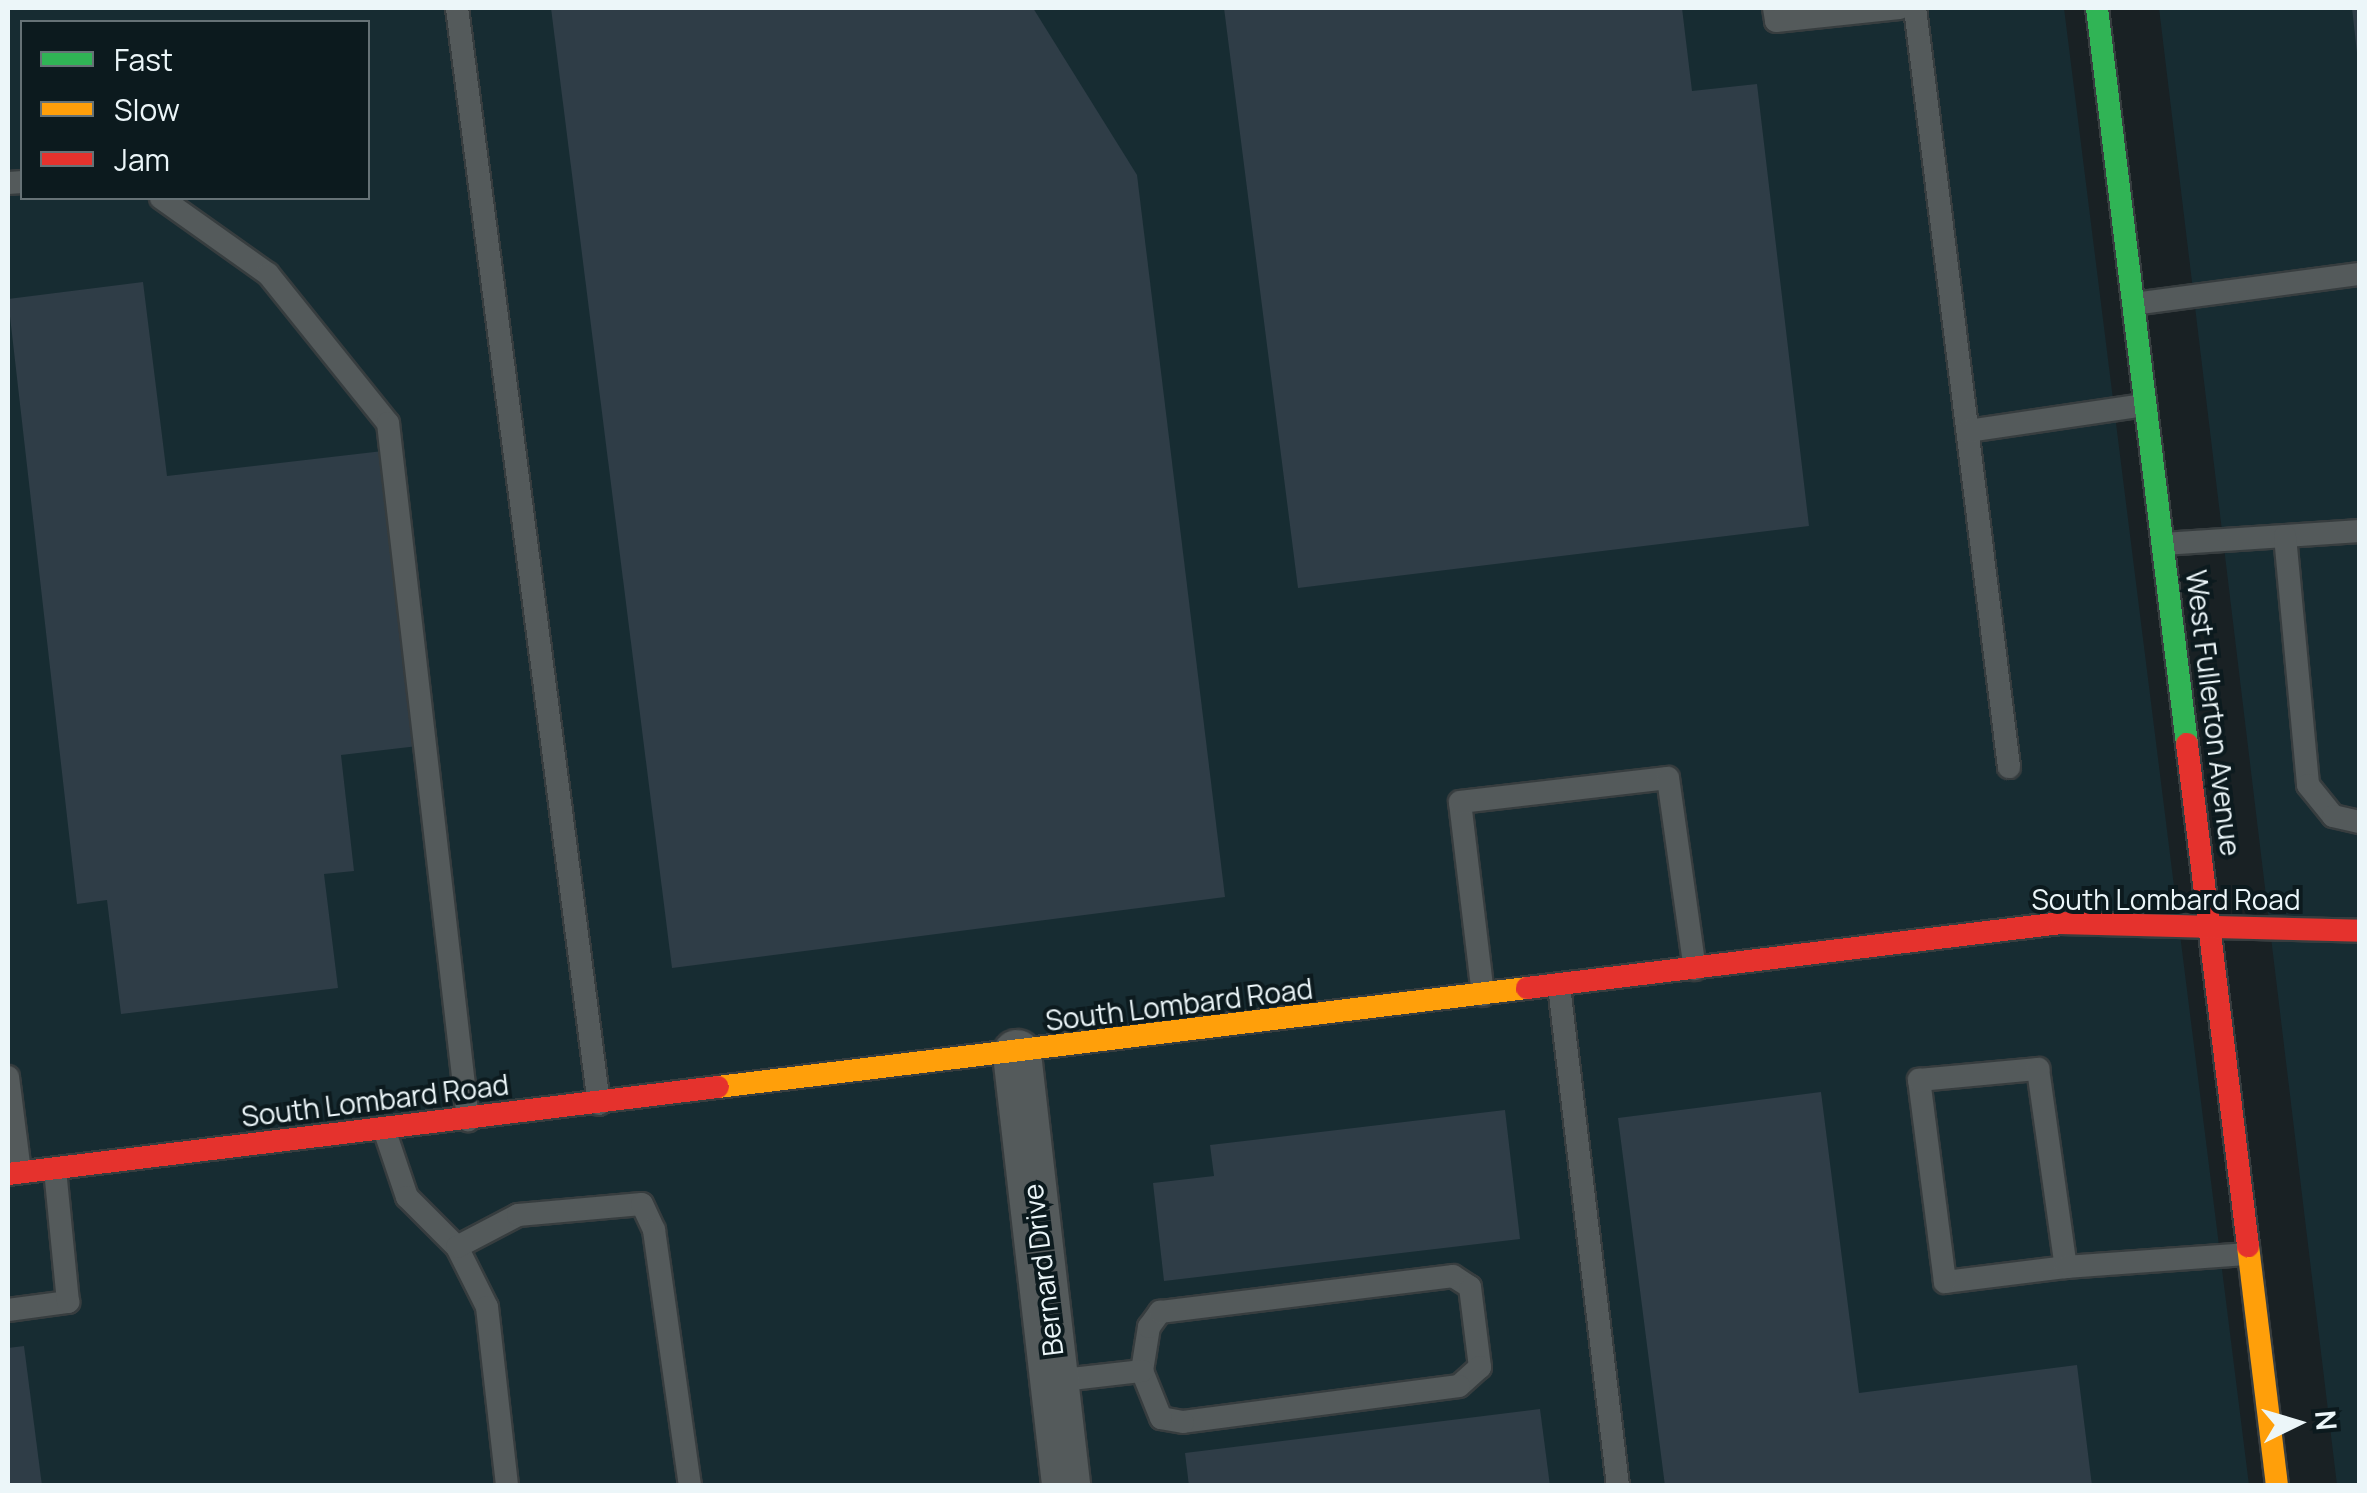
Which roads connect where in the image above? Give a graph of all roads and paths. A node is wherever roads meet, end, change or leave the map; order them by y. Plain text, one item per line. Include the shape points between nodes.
1 (457, 8) edge
2 (1774, 8) edge
3 (1898, 8) edge
4 (1914, 8) edge
5 (2097, 8) edge
6 (164, 200) edge
7 (2360, 274) edge
8 (2134, 304) junction
9 (2145, 405) junction
10 (1968, 431) junction
11 (2360, 531) edge
12 (2285, 536) junction
13 (2163, 544) junction
14 (2009, 766) dead end
15 (2360, 822) edge
16 (2210, 927) junction
17 (2360, 930) edge
18 (1695, 969) junction
19 (1559, 986) junction
20 (1483, 996) junction
21 (1017, 1054) junction
22 (8, 1077) edge
23 (599, 1104) junction
24 (468, 1120) junction
25 (384, 1130) junction
26 (56, 1169) junction
27 (14, 1174) edge
28 (457, 1247) junction
29 (2249, 1254) junction
30 (2066, 1268) junction
31 (8, 1310) edge
32 (1142, 1372) junction
33 (1054, 1381) junction
34 (507, 1486) edge
35 (690, 1486) edge
36 (1066, 1486) edge
37 (1618, 1486) edge
38 (2277, 1486) edge

1 - 23 lane
2 - 3 lane via 1776,21
4 - 10 lane
5 - 8 street, West Fullerton Avenue
6 - 24 lane via 268,274 388,423
7 - 8 lane
8 - 9 street, West Fullerton Avenue
9 - 10 lane
9 - 13 street, West Fullerton Avenue
10 - 14 lane
11 - 12 lane
12 - 13 lane
12 - 15 lane via 2308,785 2333,816
13 - 16 street, West Fullerton Avenue
16 - 17 street, South Lombard Road
16 - 18 street, South Lombard Road via 2061,923
16 - 29 street, West Fullerton Avenue
18 - 19 street, South Lombard Road
18 - 20 lane via 1668,778 1460,802
19 - 20 street, South Lombard Road
19 - 37 lane
20 - 21 street, South Lombard Road
21 - 23 street, South Lombard Road
21 - 33 street, Bernard Drive
22 - 27 lane
23 - 24 street, South Lombard Road
24 - 25 street, South Lombard Road
25 - 26 street, South Lombard Road
25 - 28 lane via 407,1197
26 - 27 street, South Lombard Road
26 - 31 lane via 68,1302
28 - 34 lane via 487,1307
28 - 35 lane via 518,1215 642,1204 654,1230
29 - 30 lane
29 - 38 street, West Fullerton Avenue
30 - 30 lane via 1945,1282 1919,1080 2038,1069
32 - 32 lane via 1149,1327 1160,1312 1454,1276 1470,1286 1480,1367 1460,1386 1183,1422 1161,1418
32 - 33 lane
33 - 36 street, Bernard Drive

